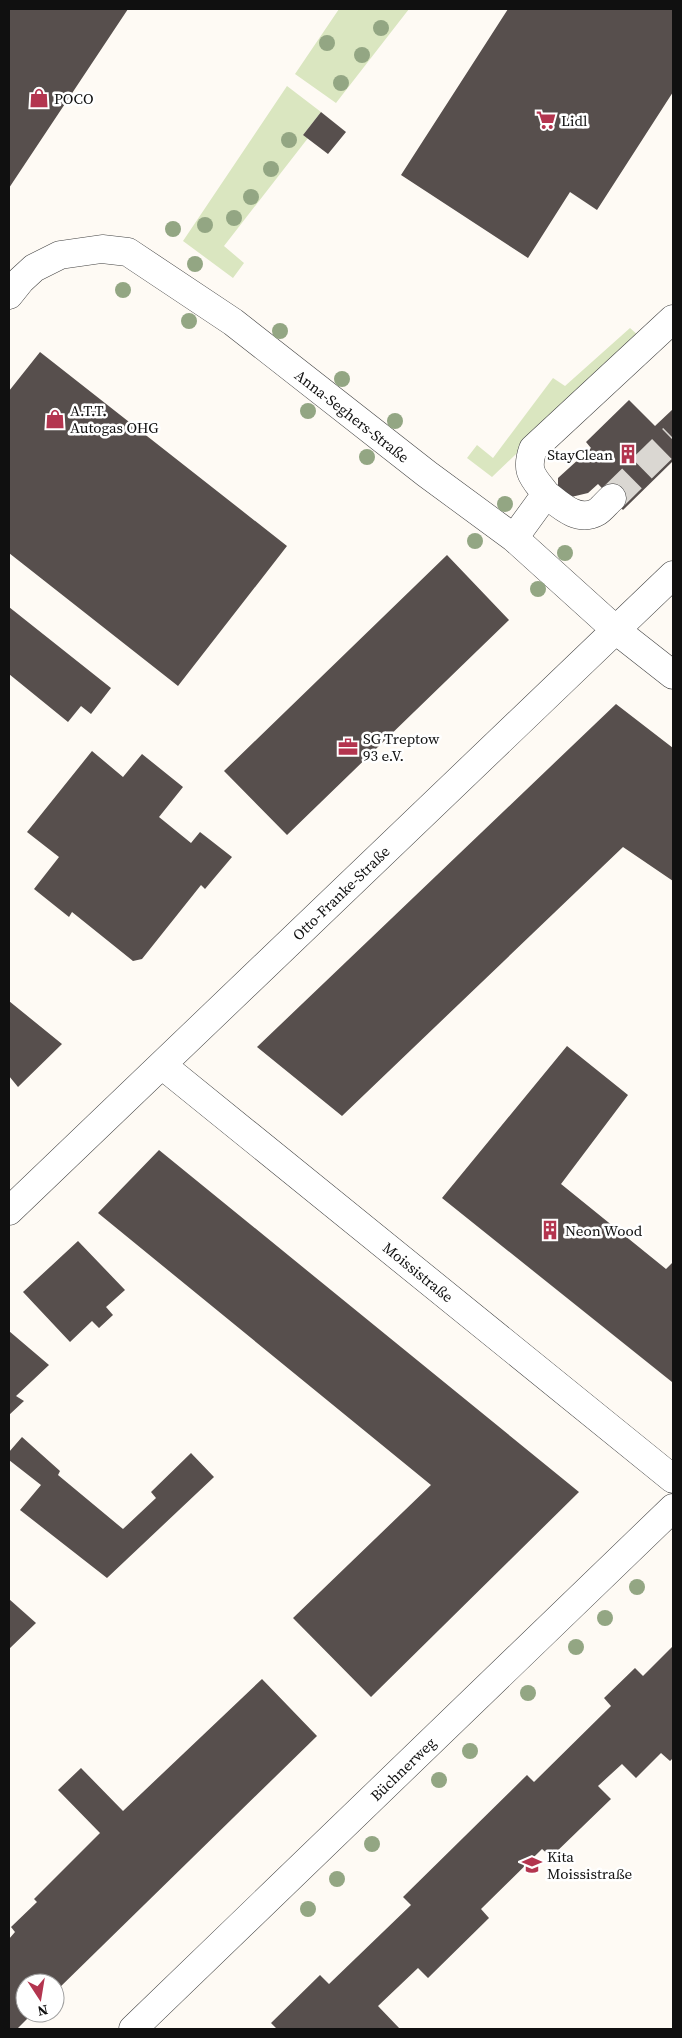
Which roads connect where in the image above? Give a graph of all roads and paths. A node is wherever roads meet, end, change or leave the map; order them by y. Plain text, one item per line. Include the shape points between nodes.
1 (9, 296) edge
2 (673, 319) edge
3 (546, 494) junction
4 (612, 498) tunnel mouth
5 (514, 538) junction
6 (673, 575) edge
7 (617, 631) junction
8 (673, 675) edge
9 (162, 1064) junction
10 (9, 1211) edge
11 (673, 1479) edge
12 (673, 1508) edge
13 (133, 2029) edge

1 - 5 street, Anna-Seghers-Straße via 34,268 60,255 102,249 128,252 233,322
2 - 3 street via 533,449 528,462 531,475
3 - 4 street via 570,512 583,516 597,512
3 - 5 street
5 - 7 street, Anna-Seghers-Straße
6 - 7 street, Otto-Franke-Straße
7 - 8 street, Anna-Seghers-Straße
7 - 9 street, Otto-Franke-Straße
9 - 10 street, Otto-Franke-Straße
9 - 11 street, Moissistraße
12 - 13 street, Büchnerweg

